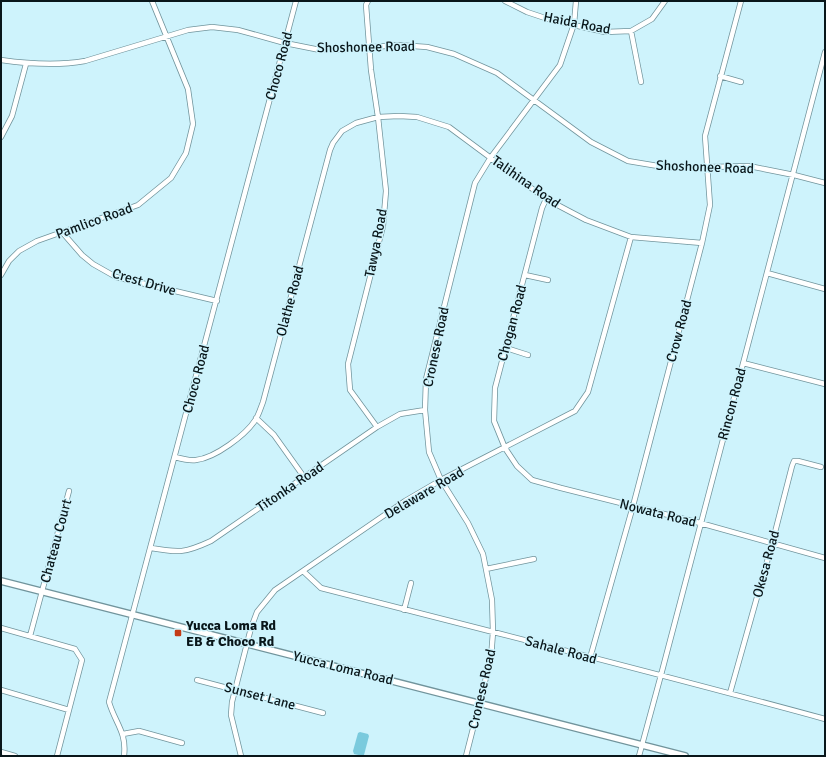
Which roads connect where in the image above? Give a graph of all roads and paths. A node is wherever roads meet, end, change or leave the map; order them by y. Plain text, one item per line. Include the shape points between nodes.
1 (152, 1) edge
2 (296, 1) edge
3 (368, 1) edge
4 (505, 1) edge
5 (576, 1) edge
6 (665, 1) edge
7 (741, 1) edge
8 (574, 24) junction
9 (631, 31) junction
10 (166, 36) junction
11 (285, 43) junction
12 (369, 47) junction
13 (825, 52) edge
14 (1, 60) edge
15 (26, 64) junction
16 (720, 76) junction
17 (641, 82) dead end
18 (741, 82) dead end
19 (533, 101) junction
20 (378, 117) junction
21 (1, 137) edge
22 (491, 157) junction
23 (707, 167) junction
24 (794, 175) junction
25 (825, 183) edge
26 (546, 199) junction
27 (62, 232) junction
28 (631, 237) junction
29 (702, 243) junction
30 (767, 273) junction
31 (1, 275) edge
32 (524, 276) junction
33 (548, 280) dead end
34 (825, 289) edge
35 (217, 301) junction
36 (506, 348) junction
37 (528, 355) dead end
38 (743, 363) junction
39 (825, 384) edge
40 (425, 410) junction
41 (256, 418) junction
42 (377, 427) junction
43 (505, 448) junction
44 (175, 457) junction
45 (821, 467) dead end
46 (304, 477) junction
47 (441, 480) junction
48 (69, 491) dead end
49 (633, 506) junction
50 (700, 523) junction
51 (772, 544) junction
52 (151, 548) junction
53 (825, 558) edge
54 (534, 559) dead end
55 (486, 569) junction
56 (303, 571) junction
57 (1, 581) edge
58 (411, 583) dead end
59 (42, 592) junction
60 (404, 610) junction
61 (133, 615) junction
62 (1, 628) edge
63 (493, 632) junction
64 (30, 636) junction
65 (247, 644) junction
66 (590, 658) junction
67 (661, 675) junction
68 (197, 680) dead end
69 (1, 690) edge
70 (235, 690) junction
71 (730, 693) junction
72 (480, 703) junction
73 (69, 710) junction
74 (323, 713) dead end
75 (825, 719) edge
76 (123, 734) junction
77 (182, 743) dead end
78 (642, 745) junction
79 (1, 752) edge
80 (14, 756) edge
81 (57, 756) edge
82 (124, 756) edge
83 (241, 756) edge
84 (466, 756) edge
85 (639, 756) edge
86 (685, 756) edge

1 - 10 street, Pamlico Road
2 - 11 street, Choco Road
3 - 12 street, Tawya Road via 366,5
4 - 8 street, Haida Road via 551,20
5 - 8 street, Cronese Road
6 - 9 street, Haida Road via 652,19
7 - 16 street, Crow Road
8 - 9 street, Haida Road via 605,32
8 - 19 street, Cronese Road via 560,65
9 - 17 street
10 - 11 street, Shoshonee Road via 188,30 221,27
10 - 15 street, Shoshonee Road via 70,64
10 - 27 street, Pamlico Road via 188,89 193,124 186,153 171,178 138,205
11 - 12 street, Shoshonee Road via 320,50
11 - 35 street, Choco Road
12 - 19 street, Shoshonee Road via 428,47 454,54 497,73
12 - 20 street, Tawya Road
13 - 24 street, Rincon Road
14 - 15 street, Shoshonee Road
15 - 21 street via 12,116
16 - 18 street
16 - 23 street, Crow Road via 705,136
19 - 22 street, Cronese Road
19 - 23 street, Shoshonee Road via 591,142 628,161 670,168
20 - 22 street, Talihina Road via 417,117 449,127
20 - 41 street, Olathe Road via 348,126 330,150 263,402
20 - 42 street, Tawya Road via 386,191 383,226 348,364 350,390
22 - 26 street, Talihina Road
22 - 40 street, Cronese Road via 475,183 426,379
23 - 24 street, Shoshonee Road via 749,166
23 - 29 street, Crow Road via 710,205
24 - 25 street, Shoshonee Road
24 - 30 street, Rincon Road
26 - 28 street, Talihina Road via 586,220
26 - 32 street, Chogan Road
27 - 31 street, Pamlico Road via 18,251
27 - 35 street, Crest Drive via 82,256 116,277
28 - 29 street, Talihina Road
28 - 43 street, Delaware Road via 588,392 575,411
29 - 49 street, Crow Road
30 - 34 street
30 - 38 street, Rincon Road
32 - 33 street
32 - 36 street, Chogan Road
35 - 44 street, Choco Road
36 - 37 street
36 - 43 street, Chogan Road via 495,388 494,421
38 - 39 street
38 - 50 street, Rincon Road
40 - 42 street, Titonka Road via 400,414
40 - 47 street, Cronese Road via 430,452
41 - 44 street, Olathe Road via 238,437 209,457 189,460
41 - 46 street via 274,434
42 - 46 street, Titonka Road
43 - 47 street, Delaware Road
43 - 49 street, Nowata Road via 517,466 532,480
44 - 52 street, Choco Road
45 - 51 street, Okesa Road via 794,461
46 - 52 street, Titonka Road via 211,541 192,550 176,552
47 - 55 street, Cronese Road via 468,523 483,554
47 - 56 street, Delaware Road via 405,501
48 - 59 street, Chateau Court
49 - 50 street, Nowata Road
49 - 66 street, Crow Road
50 - 51 street, Nowata Road
50 - 67 street, Rincon Road
51 - 53 street, Nowata Road
51 - 71 street, Okesa Road
52 - 61 street, Choco Road
54 - 55 street
55 - 63 street, Cronese Road via 492,600
56 - 60 street, Sahale Road via 321,588
56 - 65 street, Delaware Road via 275,590 257,612
57 - 59 main road, Yucca Loma Road
58 - 60 street
59 - 61 main road, Yucca Loma Road
59 - 64 street, Chateau Court
60 - 63 street, Sahale Road
61 - 65 main road, Yucca Loma Road
61 - 76 street, Choco Road via 110,702 112,713
62 - 64 street
63 - 66 street, Sahale Road
63 - 72 street, Cronese Road via 491,658
64 - 73 street via 75,649 82,660
65 - 70 street, Delaware Road
65 - 72 main road, Yucca Loma Road
66 - 67 street, Sahale Road
67 - 71 street, Sahale Road
67 - 78 street, Rincon Road
68 - 70 street, Sunset Lane
69 - 73 street
70 - 74 street, Sunset Lane
70 - 83 street, Delaware Road via 231,715
71 - 75 street, Sahale Road
72 - 78 main road, Yucca Loma Road
72 - 84 street, Cronese Road
73 - 81 street
76 - 77 street via 139,731
76 - 82 street, Choco Road
78 - 85 street, Rincon Road
78 - 86 main road, Yucca Loma Road
79 - 80 street

